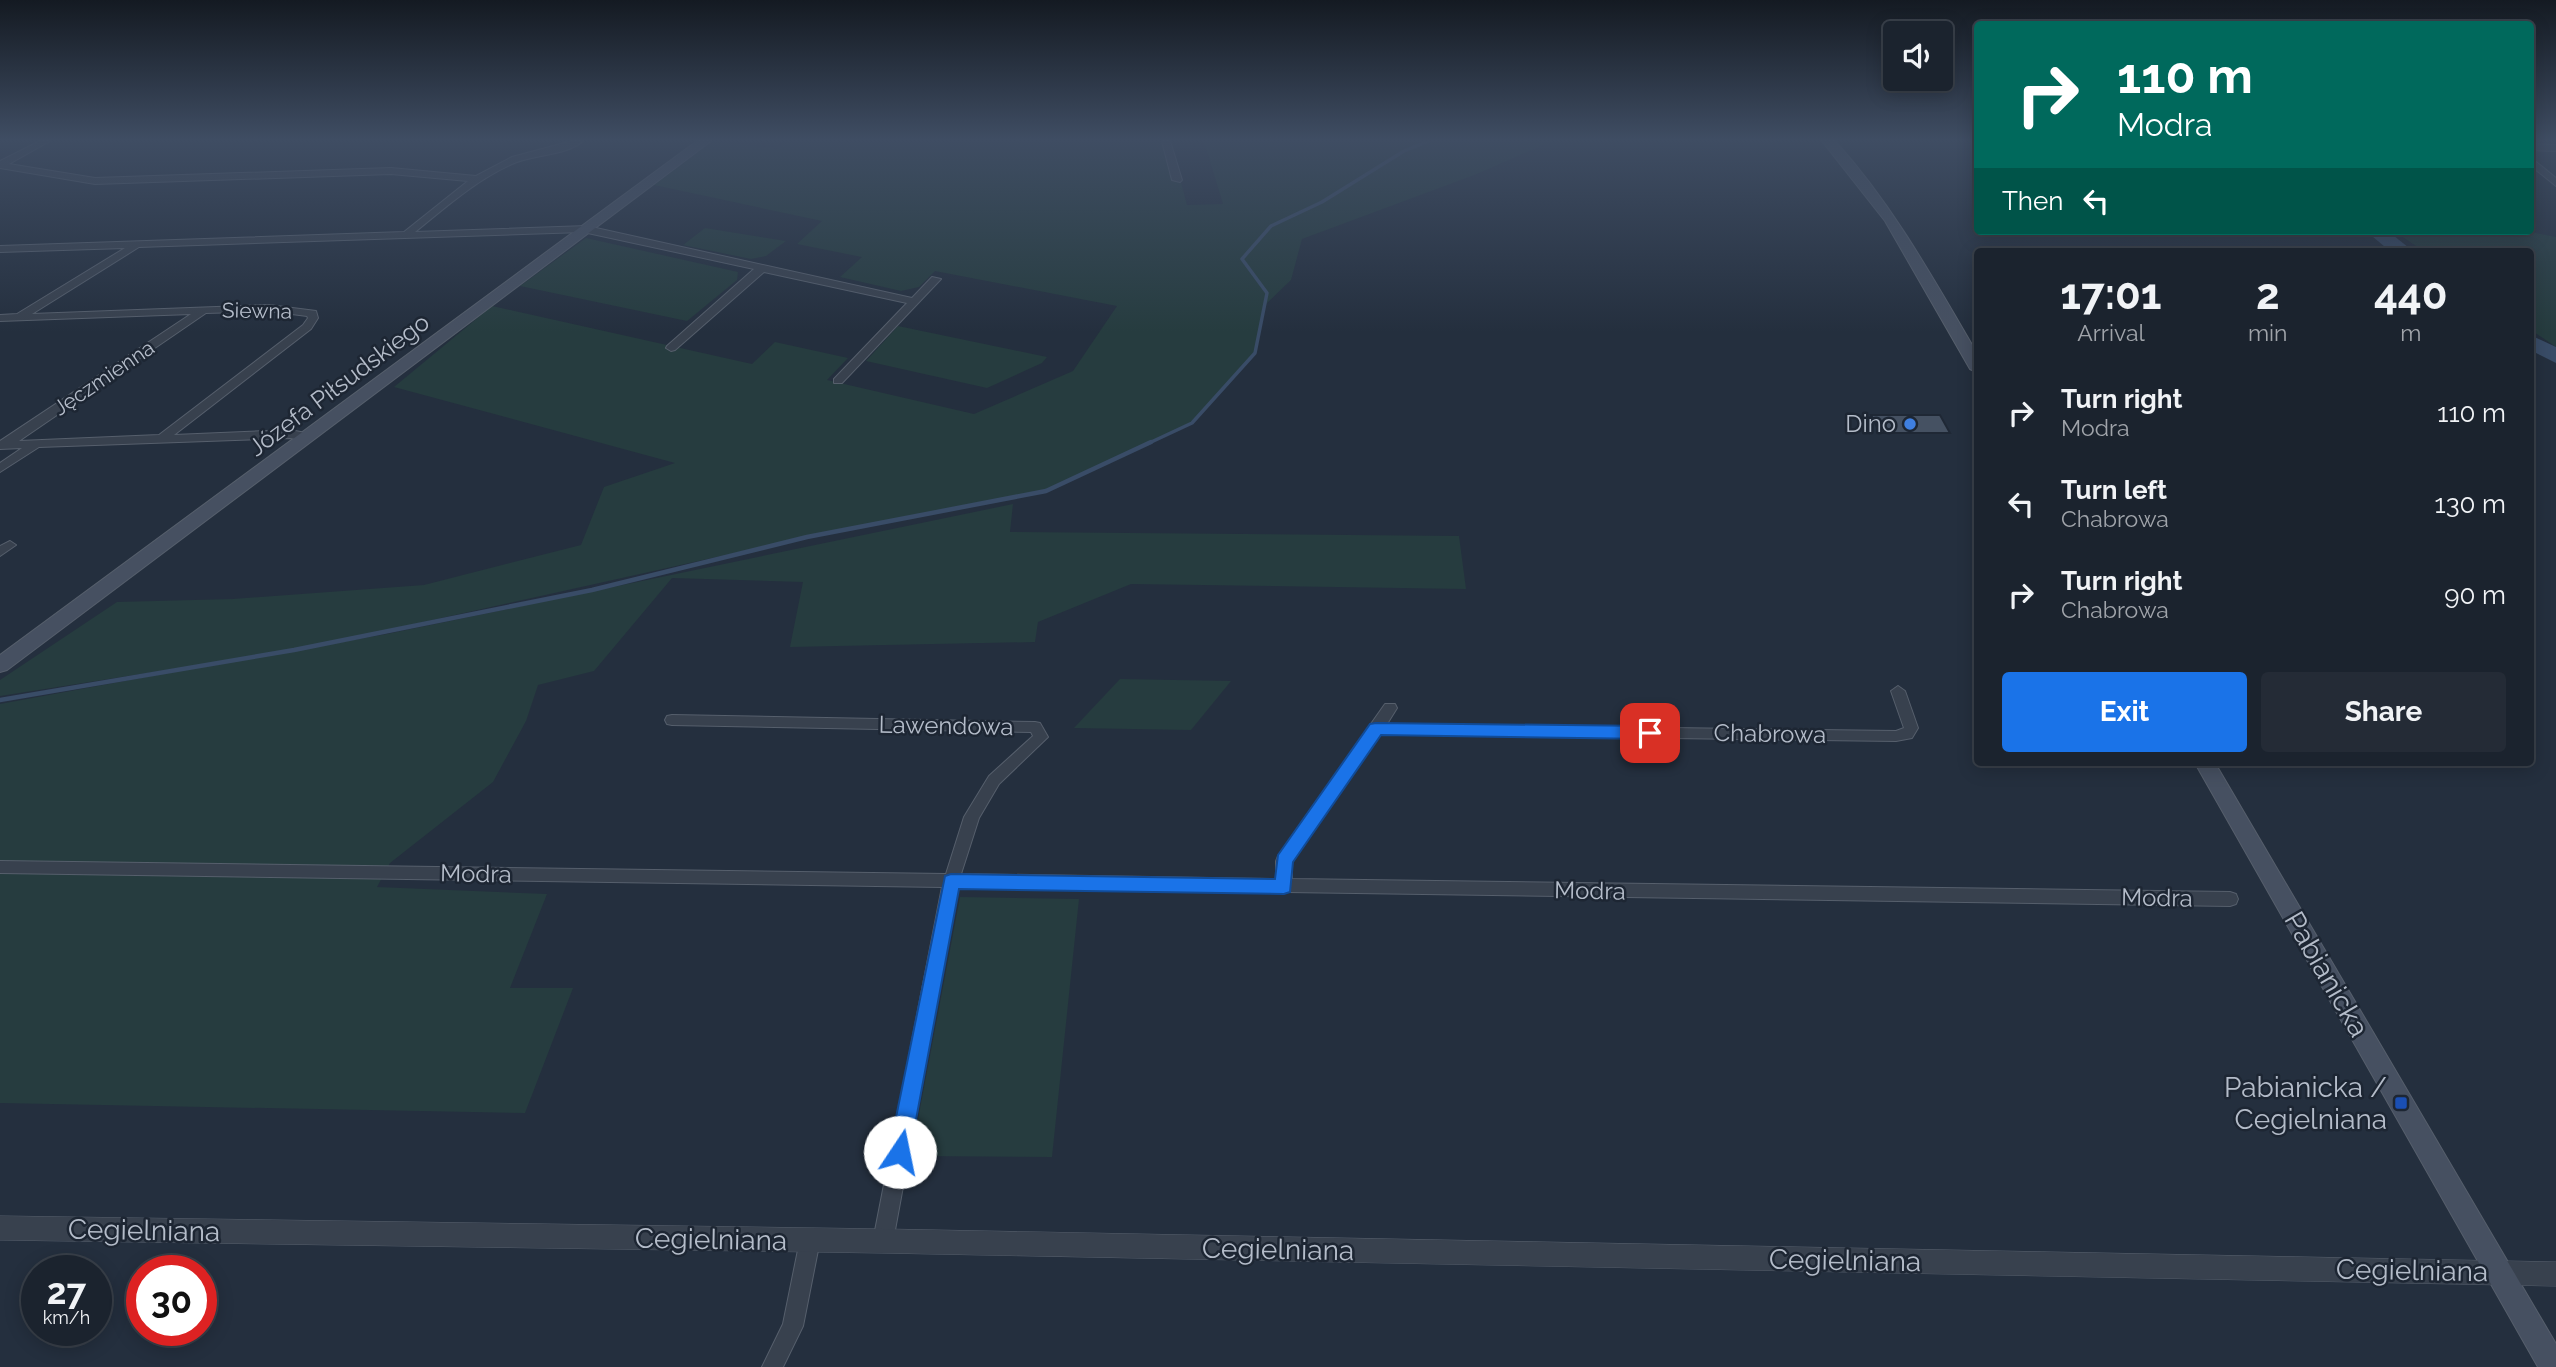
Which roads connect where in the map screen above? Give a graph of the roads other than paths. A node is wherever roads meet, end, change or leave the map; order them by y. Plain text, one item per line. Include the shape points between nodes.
1 (444, 205) edge
2 (619, 205) edge
3 (1882, 205) edge
4 (586, 229) junction
5 (408, 233) junction
6 (138, 244) junction
7 (0, 249) edge
8 (762, 268) junction
9 (936, 279) dead end
10 (914, 301) junction
11 (204, 310) junction
12 (20, 317) junction
13 (0, 318) edge
14 (671, 348) dead end
15 (1974, 362) edge
16 (838, 381) dead end
17 (307, 437) junction
18 (160, 440) junction
19 (36, 444) junction
20 (2, 445) edge
21 (0, 468) edge
22 (0, 665) edge
23 (1898, 691) dead end
24 (1390, 708) dead end
25 (672, 720) dead end
26 (1376, 729) junction
27 (2207, 766) edge
28 (0, 867) edge
29 (951, 882) junction
30 (1284, 886) junction
31 (2230, 899) dead end
32 (0, 1228) edge
33 (810, 1240) junction
34 (883, 1241) junction
35 (2499, 1272) junction
36 (2556, 1273) edge
37 (772, 1367) edge
38 (2554, 1367) edge

1 - 5 street
2 - 4 main road, Józefa Piłsudskiego
3 - 15 main road
4 - 5 street
4 - 8 street
4 - 17 main road, Józefa Piłsudskiego
5 - 6 street
6 - 7 street
6 - 12 street
8 - 10 street
8 - 14 street
9 - 10 street
10 - 16 street
11 - 12 street, Siewna
11 - 18 street, Siewna via 269,308 312,313 313,318
11 - 20 street, Jęczmienna
12 - 13 street, Siewna
17 - 18 street
17 - 22 main road, Józefa Piłsudskiego
18 - 19 street
19 - 20 street
19 - 21 street
23 - 26 street, Chabrowa via 1911,728 1896,736
24 - 26 street
25 - 29 street, Lawendowa via 1035,727 1041,737 994,780 972,817
26 - 30 street via 1284,861
27 - 35 main road, Pabianicka
28 - 29 street, Modra
29 - 30 street, Modra
29 - 34 street
30 - 31 street, Modra
32 - 33 street, Cegielniana
33 - 34 street, Cegielniana
33 - 37 street via 793,1326
34 - 35 street, Cegielniana
35 - 36 street, Cegielniana
35 - 38 main road, Pabianicka

